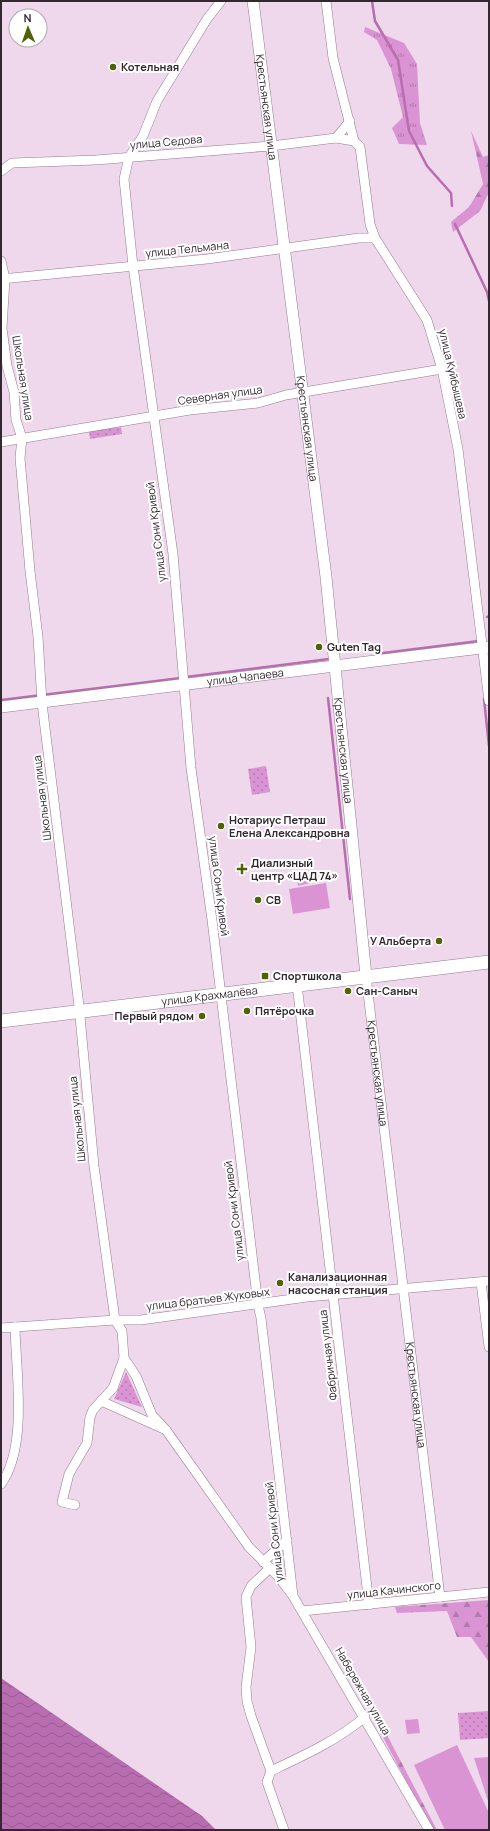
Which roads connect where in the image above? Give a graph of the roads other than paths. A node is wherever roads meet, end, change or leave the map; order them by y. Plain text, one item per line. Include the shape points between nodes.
1 (221, 1) edge
2 (253, 1) edge
3 (326, 1) edge
4 (350, 121) junction
5 (336, 138) junction
6 (354, 141) junction
7 (271, 146) junction
8 (130, 157) junction
9 (1, 160) edge
10 (12, 163) junction
11 (1, 171) edge
12 (375, 238) junction
13 (285, 248) junction
14 (1, 261) edge
15 (133, 266) junction
16 (3, 279) edge
17 (438, 357) junction
18 (442, 369) junction
19 (424, 372) junction
20 (304, 392) junction
21 (154, 417) junction
22 (22, 438) junction
23 (1, 442) edge
24 (486, 647) edge
25 (336, 665) junction
26 (183, 685) junction
27 (489, 701) edge
28 (42, 703) junction
29 (1, 707) edge
30 (489, 962) edge
31 (366, 976) junction
32 (296, 984) junction
33 (221, 993) junction
34 (80, 1011) junction
35 (1, 1021) edge
36 (485, 1282) edge
37 (405, 1289) junction
38 (333, 1296) junction
39 (258, 1305) junction
40 (115, 1320) junction
41 (99, 1321) junction
42 (15, 1327) junction
43 (1, 1328) edge
44 (122, 1331) junction
45 (489, 1347) edge
46 (124, 1358) junction
47 (101, 1401) junction
48 (166, 1430) junction
49 (1, 1484) edge
50 (75, 1505) dead end
51 (287, 1540) junction
52 (266, 1565) junction
53 (489, 1592) edge
54 (293, 1596) junction
55 (440, 1597) junction
56 (369, 1605) junction
57 (302, 1612) junction
58 (365, 1717) junction
59 (271, 1771) junction
60 (284, 1830) edge
61 (429, 1830) edge

1 - 8 street, улица Сони Кривой via 163,90 143,136
2 - 7 street, Крестьянская улица
3 - 4 street, улица Куйбышева via 333,58
4 - 5 street
4 - 6 street, улица Куйбышева
5 - 6 street, улица Седова
5 - 7 street, улица Седова
6 - 12 street, улица Куйбышева via 360,147 370,224
7 - 8 street, улица Седова
7 - 13 street, Крестьянская улица
8 - 10 street, улица Седова
8 - 15 street, улица Сони Кривой via 124,179
9 - 10 street, улица Седова
10 - 11 street
12 - 13 street, улица Тельмана
12 - 17 street, улица Куйбышева via 427,320
13 - 15 street, улица Тельмана via 207,260
13 - 20 street, Крестьянская улица
14 - 16 street, Школьная улица
15 - 16 street, улица Тельмана
15 - 21 street, улица Сони Кривой
16 - 22 street, Школьная улица via 3,336 14,392 16,420
17 - 18 street, улица Куйбышева
17 - 19 street
18 - 19 street, Северная улица
18 - 24 street, улица Куйбышева via 458,449 480,637
19 - 20 street, Северная улица
20 - 21 street, Северная улица via 258,403 190,410
20 - 25 street, Крестьянская улица
21 - 22 street, Северная улица
21 - 26 street, улица Сони Кривой via 173,554
22 - 23 street, Северная улица
22 - 28 street, Школьная улица via 20,458
24 - 25 street, улица Чапаева
24 - 27 street, улица Куйбышева
25 - 26 street, улица Чапаева
25 - 31 street, Крестьянская улица
26 - 28 street, улица Чапаева
26 - 33 street, улица Сони Кривой via 191,768
28 - 29 street, улица Чапаева
28 - 34 street, Школьная улица
30 - 31 main road, улица Крахмалёва
31 - 32 main road, улица Крахмалёва
31 - 37 street, Крестьянская улица
32 - 33 main road, улица Крахмалёва
32 - 38 street, Фабричная улица
33 - 34 main road, улица Крахмалёва
33 - 39 street, улица Сони Кривой
34 - 35 main road, улица Крахмалёва
34 - 40 street, Школьная улица via 94,1166
36 - 37 street, улица братьев Жуковых
36 - 45 street
37 - 38 street, улица братьев Жуковых
37 - 55 street, Крестьянская улица
38 - 39 street, улица братьев Жуковых via 307,1297
38 - 56 street, Фабричная улица
39 - 40 street, улица братьев Жуковых via 141,1320
39 - 51 street, улица Сони Кривой
40 - 41 street, улица братьев Жуковых
40 - 44 street, Школьная улица
41 - 42 street, улица братьев Жуковых
41 - 44 street
42 - 43 street, улица братьев Жуковых
42 - 49 street via 19,1427 13,1459
44 - 46 street, Школьная улица
46 - 47 street, Школьная улица via 113,1388
46 - 48 street, Школьная улица via 140,1383 152,1415
47 - 48 street
47 - 50 street, Школьная улица via 90,1417 86,1443 70,1471 62,1502
48 - 52 street, Набережная улица via 249,1547
51 - 52 street
51 - 54 street, улица Сони Кривой
52 - 54 street, Набережная улица
52 - 59 street via 246,1597 251,1647 246,1687 251,1716
53 - 55 street, улица Качинского
54 - 57 street, Набережная улица
55 - 56 street, улица Качинского
56 - 57 street, улица Качинского
57 - 58 street, Набережная улица
58 - 59 street via 345,1733
58 - 61 street, Набережная улица
59 - 60 street via 267,1782

